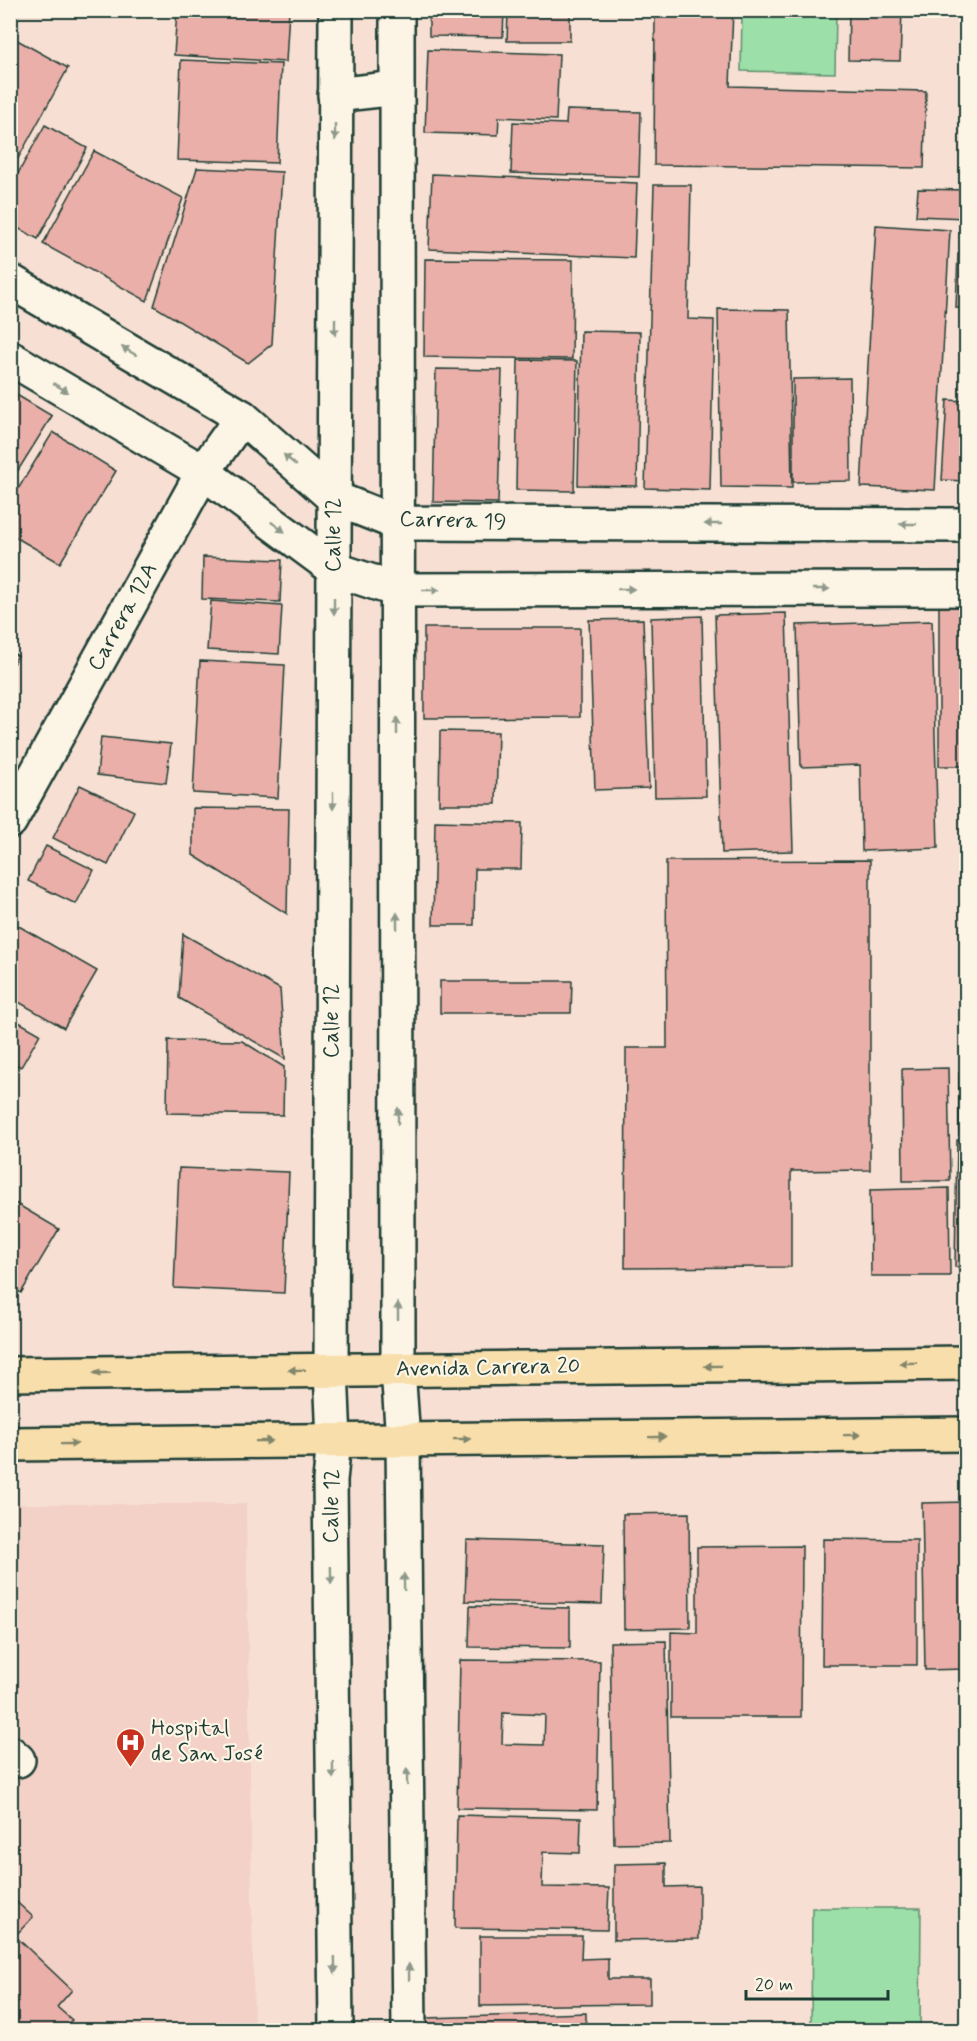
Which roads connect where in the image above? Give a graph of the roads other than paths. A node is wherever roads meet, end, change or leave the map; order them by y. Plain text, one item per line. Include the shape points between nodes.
1 (336, 10) edge
2 (397, 10) edge
3 (397, 88) junction
4 (335, 95) junction
5 (10, 281) edge
6 (10, 358) edge
7 (242, 417) junction
8 (203, 472) junction
9 (334, 498) junction
10 (398, 523) junction
11 (966, 525) edge
12 (334, 569) junction
13 (966, 589) edge
14 (397, 590) junction
15 (10, 821) edge
16 (966, 1363) edge
17 (398, 1369) junction
18 (332, 1370) junction
19 (10, 1374) edge
20 (966, 1434) edge
21 (403, 1440) junction
22 (334, 1441) junction
23 (10, 1444) edge
24 (336, 2031) edge
25 (410, 2031) edge

1 - 4 street, Calle 12
2 - 3 street
3 - 4 street
3 - 10 street
4 -> 9 street, Calle 12
7 -> 5 street, Carrera 19
6 -> 8 street
7 - 8 street, Carrera 12A
9 -> 7 street, Carrera 19
8 -> 12 street
8 - 15 street, Carrera 12A
9 - 10 street, Carrera 19
9 - 12 street, Calle 12
11 -> 10 street, Carrera 19
10 - 14 street
12 - 14 street
12 -> 18 street, Calle 12
14 -> 13 street
17 -> 14 street
16 -> 17 main road, Avenida Carrera 20
17 - 18 main road, Avenida Carrera 20
17 - 21 street
18 -> 19 main road, Avenida Carrera 20
18 - 22 street, Calle 12
21 -> 20 main road
21 - 22 main road
25 -> 21 street
23 -> 22 main road
22 -> 24 street, Calle 12 via 330,1480

